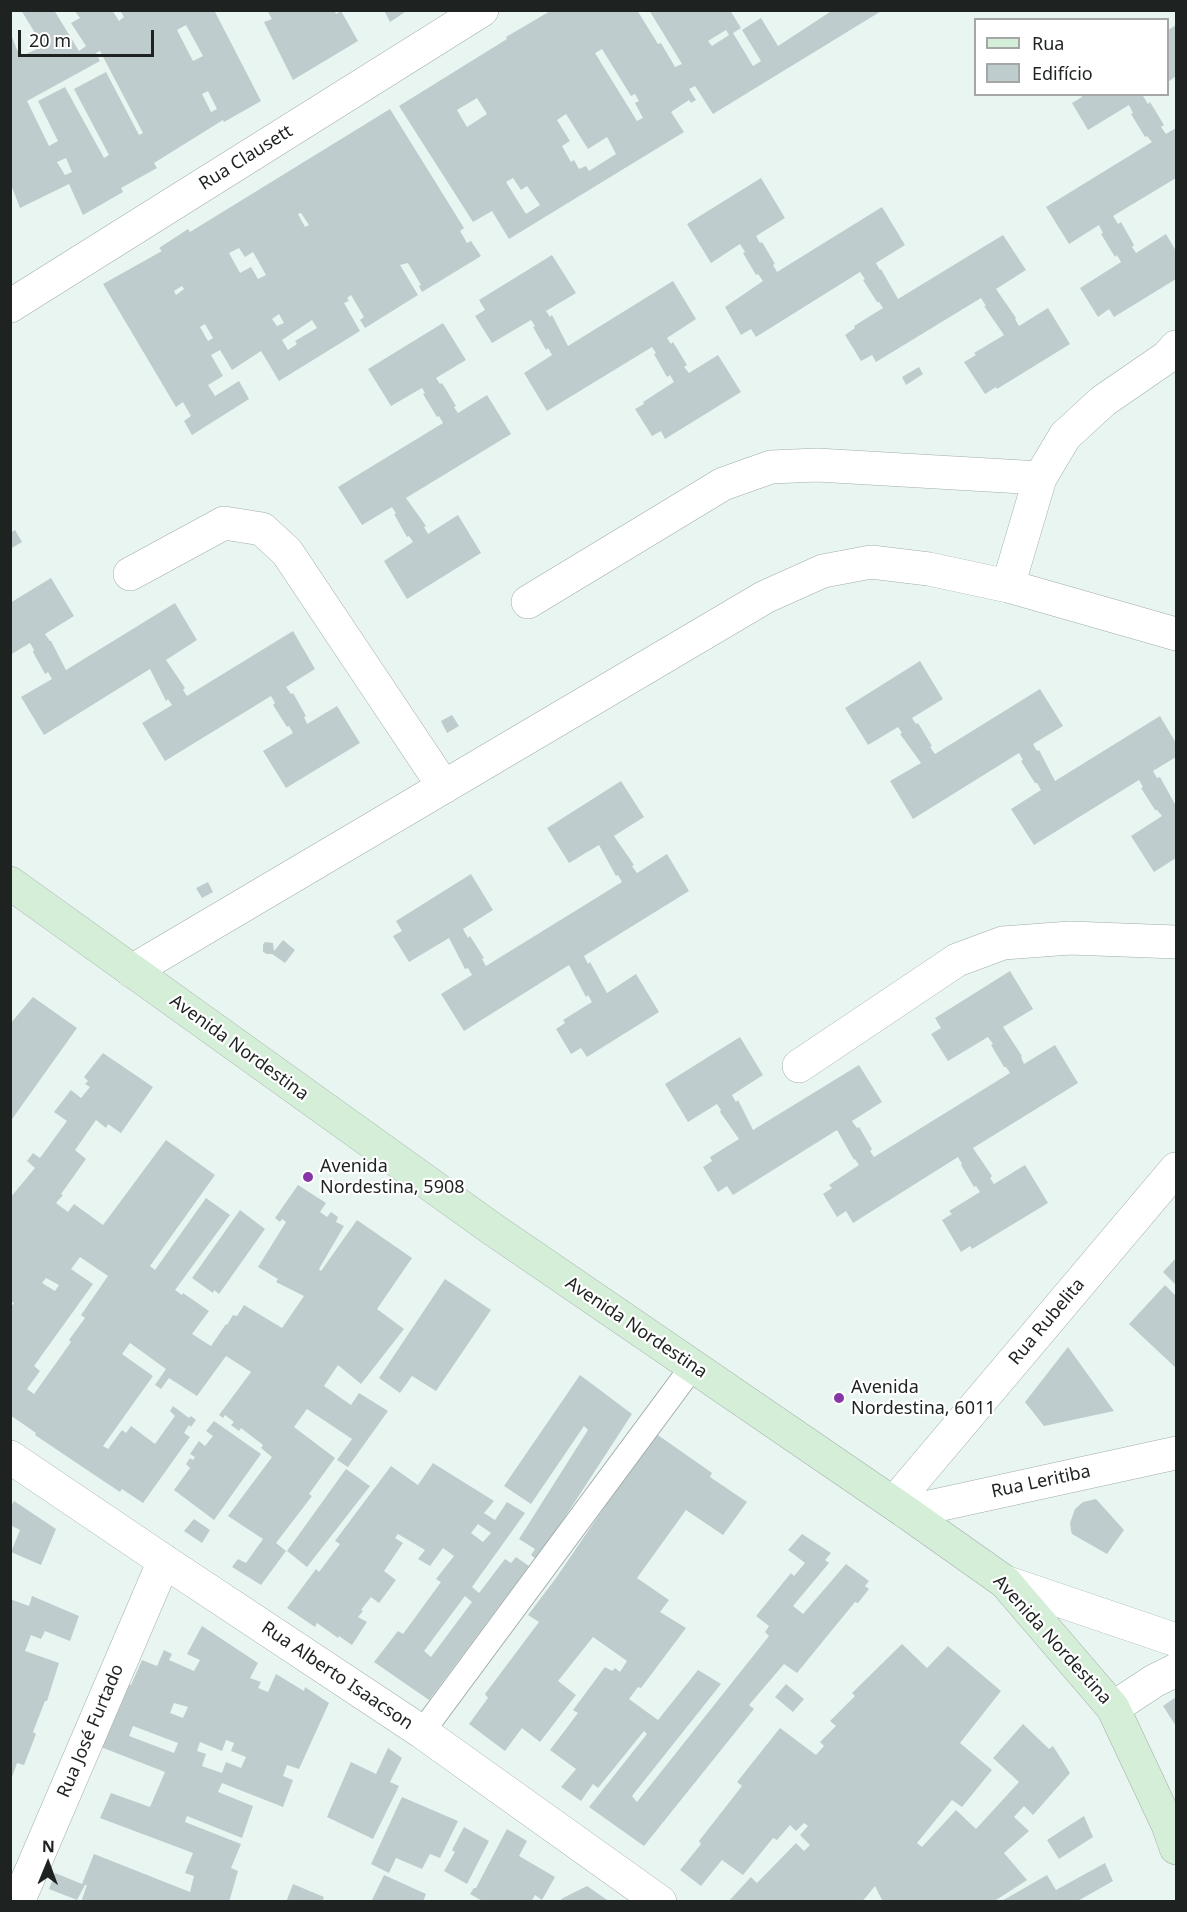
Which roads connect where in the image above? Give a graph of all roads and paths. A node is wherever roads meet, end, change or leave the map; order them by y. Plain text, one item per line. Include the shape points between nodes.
1 (482, 10) edge
2 (10, 306) edge
3 (1176, 347) edge
4 (1040, 478) junction
5 (130, 574) dead end
6 (1008, 586) junction
7 (528, 602) dead end
8 (1176, 634) edge
9 (444, 787) junction
10 (10, 883) edge
11 (1176, 942) edge
12 (132, 971) junction
13 (799, 1066) dead end
14 (1176, 1169) edge
15 (693, 1366) junction
16 (1176, 1453) edge
17 (10, 1456) edge
18 (900, 1507) junction
19 (164, 1561) junction
20 (1005, 1582) junction
21 (1176, 1640) edge
22 (1176, 1670) edge
23 (1113, 1708) junction
24 (422, 1732) junction
25 (1176, 1848) edge
26 (18, 1902) edge
27 (660, 1902) edge

1 - 2 street, Rua Clausett
3 - 4 street via 1103,401 1065,436
4 - 6 street
4 - 7 street via 817,465 771,467 723,484
5 - 9 street via 224,523 262,528 287,552
6 - 8 street
6 - 9 street via 929,569 871,562 823,571 765,597
9 - 12 street
10 - 12 main road, Avenida Nordestina
11 - 13 street via 1070,938 1003,943 957,960
12 - 15 main road, Avenida Nordestina via 491,1228
14 - 18 street, Rua Rubelita
15 - 18 main road, Avenida Nordestina
15 - 24 lane
16 - 18 street, Rua Leritiba
17 - 19 street, Rua Alberto Isaacson
18 - 20 main road, Avenida Nordestina
19 - 24 street, Rua Alberto Isaacson
19 - 26 street, Rua José Furtado
20 - 21 street
20 - 23 main road, Avenida Nordestina
22 - 23 street
23 - 25 main road, Avenida Nordestina
24 - 27 street, Rua Alberto Isaacson

